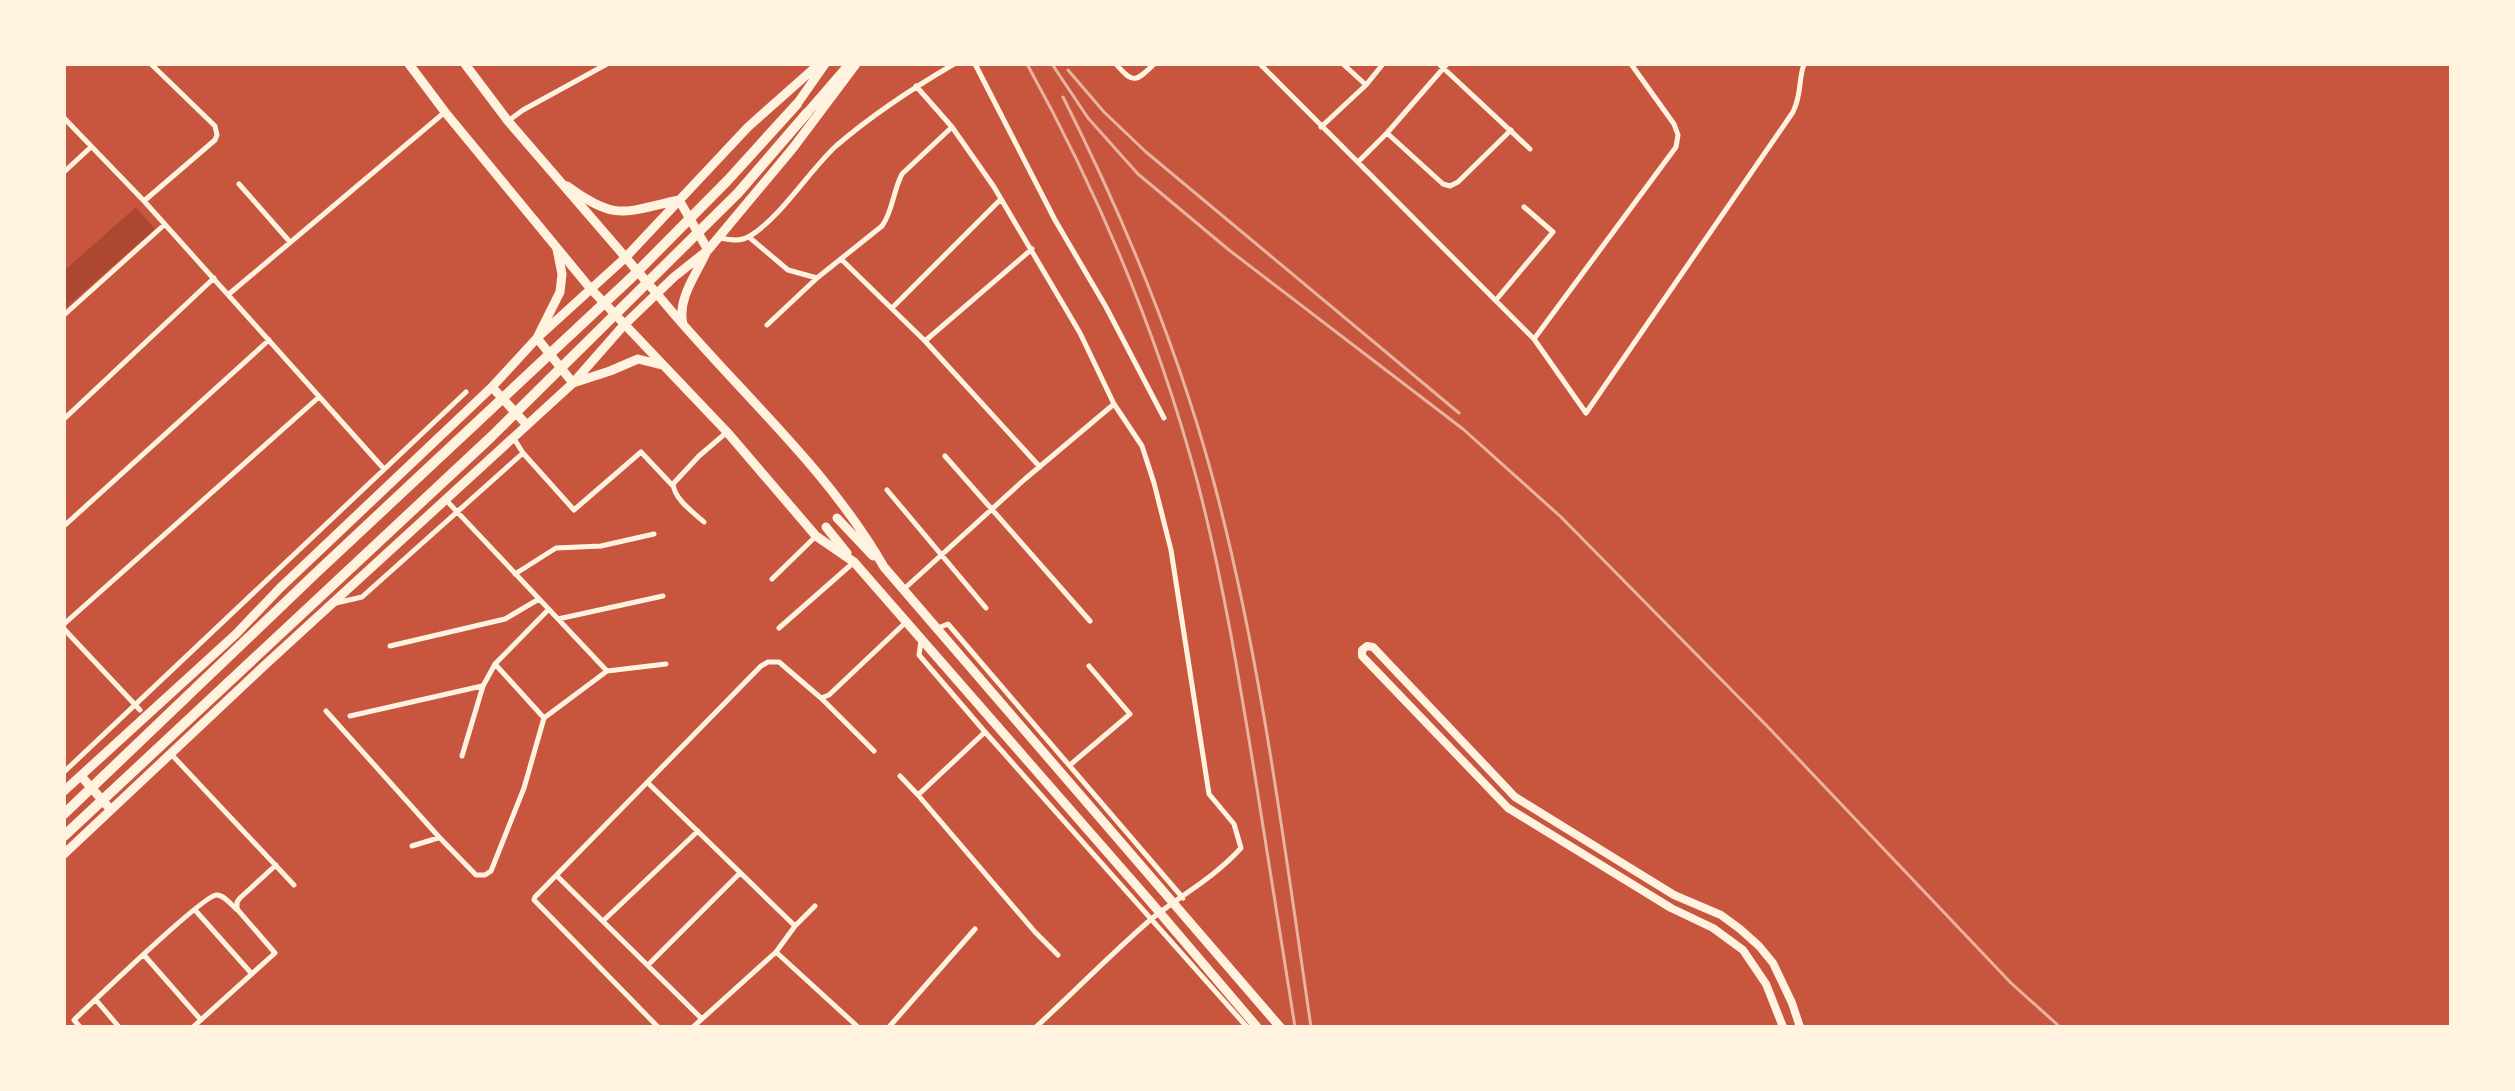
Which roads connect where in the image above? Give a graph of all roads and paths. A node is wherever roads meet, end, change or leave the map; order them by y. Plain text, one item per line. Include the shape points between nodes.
1 (151, 64) edge
2 (409, 64) edge
3 (465, 64) edge
4 (607, 64) edge
5 (822, 64) edge
6 (853, 64) edge
7 (954, 64) edge
8 (975, 64) edge
9 (1116, 64) edge
10 (1154, 64) edge
11 (1260, 64) edge
12 (1343, 64) edge
13 (1383, 64) edge
14 (1631, 64) edge
15 (1804, 64) edge
16 (1443, 65) edge
17 (1366, 85) junction
18 (916, 86) junction
19 (797, 104) joint
20 (445, 112) junction
21 (807, 113) joint
22 (64, 118) edge
23 (508, 121) junction
24 (952, 127) junction
25 (1321, 127) junction
26 (1511, 130) junction
27 (1387, 133) junction
28 (91, 147) junction
29 (1530, 149) dead end
30 (1358, 162) junction
31 (64, 172) edge
32 (561, 181) junction
33 (239, 184) dead end
34 (1001, 199) junction
35 (679, 200) junction
36 (144, 201) junction
37 (1524, 207) dead end
38 (164, 225) junction
39 (749, 237) junction
40 (720, 238) junction
41 (290, 242) junction
42 (557, 249) junction
43 (1032, 249) junction
44 (708, 250) junction
45 (625, 258) junction
46 (842, 260) junction
47 (214, 278) junction
48 (817, 278) junction
49 (590, 288) junction
50 (229, 294) junction
51 (658, 295) junction
52 (1496, 300) junction
53 (892, 308) junction
54 (64, 315) edge
55 (683, 325) junction
56 (767, 325) dead end
57 (623, 326) junction
58 (537, 338) junction
59 (1534, 339) junction
60 (269, 340) junction
61 (925, 341) junction
62 (662, 365) junction
63 (573, 383) junction
64 (492, 387) junction
65 (466, 392) dead end
66 (319, 397) junction
67 (1114, 404) junction
68 (1164, 418) dead end
69 (64, 419) edge
70 (527, 425) junction
71 (727, 432) junction
72 (513, 437) junction
73 (523, 453) junction
74 (945, 456) dead end
75 (1040, 467) junction
76 (384, 469) junction
77 (673, 486) junction
78 (887, 490) dead end
79 (446, 500) junction
80 (992, 511) junction
81 (456, 512) junction
82 (837, 518) dead end
83 (704, 522) dead end
84 (64, 526) edge
85 (826, 527) dead end
86 (654, 534) dead end
87 (816, 536) junction
88 (943, 554) junction
89 (854, 562) junction
90 (884, 567) junction
91 (515, 574) junction
92 (772, 579) dead end
93 (904, 589) junction
94 (663, 596) dead end
95 (539, 599) junction
96 (331, 605) junction
97 (986, 608) dead end
98 (548, 610) junction
99 (558, 619) junction
100 (1090, 621) dead end
101 (906, 622) junction
102 (64, 626) edge
103 (779, 628) dead end
104 (937, 628) junction
105 (922, 640) junction
106 (390, 646) dead end
107 (495, 664) junction
108 (666, 664) dead end
109 (1089, 666) dead end
110 (607, 671) junction
111 (483, 686) junction
112 (821, 698) junction
113 (135, 704) junction
114 (140, 710) dead end
115 (326, 711) dead end
116 (350, 716) dead end
117 (544, 718) junction
118 (985, 732) junction
119 (874, 751) dead end
120 (171, 754) junction
121 (462, 756) dead end
122 (1070, 765) junction
123 (64, 772) edge
124 (81, 776) junction
125 (900, 776) dead end
126 (648, 783) junction
127 (64, 791) edge
128 (918, 795) junction
129 (111, 810) junction
130 (64, 814) edge
131 (698, 831) junction
132 (64, 836) edge
133 (439, 837) junction
134 (412, 846) dead end
135 (64, 854) edge
136 (276, 865) junction
137 (740, 873) junction
138 (557, 876) junction
139 (294, 885) dead end
140 (1183, 898) junction
141 (815, 906) dead end
142 (237, 909) junction
143 (195, 910) junction
144 (1152, 919) junction
145 (603, 921) junction
146 (795, 926) junction
147 (975, 929) dead end
148 (776, 952) junction
149 (144, 955) junction
150 (1058, 955) dead end
151 (648, 965) junction
152 (252, 974) junction
153 (96, 1000) junction
154 (702, 1019) junction
155 (201, 1020) junction
156 (80, 1027) edge
157 (119, 1027) edge
158 (193, 1027) edge
159 (658, 1027) edge
160 (693, 1027) edge
161 (858, 1027) edge
162 (889, 1027) edge
163 (1036, 1027) edge
164 (1247, 1027) edge
165 (1257, 1027) edge
166 (1280, 1027) edge
167 (1783, 1027) edge
168 (1800, 1027) edge

1 - 36 street via 215,126 217,135
2 - 20 main road
3 - 23 main road
4 - 23 street
5 - 19 main road
5 - 35 main road via 748,127
6 - 21 main road
6 - 40 main road
7 - 18 street
8 - 68 street
9 - 10 street via 1134,79
11 - 25 street
12 - 17 street
13 - 17 street
14 - 59 street via 1674,124 1676,147
15 - 59 street via 1793,112 1586,413
16 - 26 street
16 - 27 street
17 - 25 street
18 - 24 street
18 - 39 street via 835,147
19 - 130 highway via 631,278
20 - 41 street
20 - 42 main road
21 - 132 highway via 738,193 501,427
22 - 28 street
23 - 32 main road
24 - 34 street
24 - 46 street via 902,174 882,226
25 - 30 street
26 - 27 street via 1450,186
26 - 29 street
27 - 30 street
28 - 31 street
28 - 36 street
30 - 52 street
32 - 35 main road via 612,212
32 - 45 main road
33 - 41 street
34 - 43 street
34 - 53 street
35 - 44 main road
35 - 45 main road
36 - 38 street
37 - 52 street via 1553,232
38 - 47 street
38 - 54 street
39 - 40 street
39 - 48 street via 788,270
40 - 44 main road
41 - 50 street
42 - 49 main road
42 - 58 main road via 560,292
43 - 61 street
43 - 67 street
44 - 51 main road
44 - 55 main road via 687,289
45 - 49 main road
45 - 51 main road
46 - 48 street
46 - 53 street
47 - 50 street
47 - 69 street
48 - 56 street
49 - 57 main road
49 - 58 main road
50 - 60 street
51 - 55 main road
51 - 57 main road
52 - 59 street
53 - 61 street
55 - 90 main road via 778,428 862,530
57 - 62 main road
57 - 63 main road
58 - 63 main road
58 - 64 main road
60 - 66 street
60 - 84 street
61 - 75 street
62 - 63 main road via 638,359
62 - 71 main road
63 - 70 main road
64 - 70 main road
64 - 124 main road
65 - 76 street
66 - 76 street
66 - 102 street
67 - 75 street
67 - 140 street via 1142,446 1154,483 1171,550 1209,794 1234,824 1241,848
70 - 72 main road
71 - 77 street
71 - 87 main road
72 - 73 street
72 - 79 main road
73 - 77 street via 574,510 641,452
73 - 81 street
74 - 80 street
75 - 80 street
76 - 113 street
77 - 83 street
78 - 88 street
79 - 81 street
79 - 96 main road
80 - 88 street
80 - 100 street
81 - 91 street
81 - 96 street via 362,597
82 - 90 main road
85 - 89 main road
86 - 91 street via 601,546 556,548
87 - 89 main road
87 - 92 street
88 - 93 street
88 - 97 street
89 - 101 main road
89 - 103 street
90 - 93 main road
91 - 95 street
93 - 104 main road
94 - 99 street
95 - 98 street
95 - 106 street via 505,619
96 - 120 main road
98 - 99 street
98 - 107 street
99 - 110 street
101 - 105 main road
101 - 112 street
102 - 113 street
104 - 122 street via 948,624
104 - 166 main road
105 - 118 street via 919,655
105 - 165 main road
107 - 111 street
107 - 117 street
108 - 110 street
109 - 122 street via 1130,714
110 - 117 street
111 - 116 street
111 - 121 street
112 - 119 street
112 - 126 street via 779,662 768,662
113 - 114 street
113 - 123 street
115 - 133 street
117 - 133 street via 524,788 491,871 476,875
118 - 128 street
118 - 144 street
120 - 129 main road
120 - 136 street
122 - 140 street
124 - 127 main road
124 - 129 main road
125 - 128 street
126 - 131 street
126 - 138 street
128 - 150 street
129 - 135 main road
131 - 137 street
131 - 145 street
133 - 134 street
136 - 139 street
136 - 142 street via 240,898
137 - 146 street
137 - 151 street
138 - 145 street
138 - 159 street via 534,900
140 - 144 street
141 - 146 street
142 - 143 street via 216,895
142 - 152 street via 275,953
143 - 149 street
143 - 152 street
144 - 163 street
144 - 164 street
145 - 151 street
146 - 148 street
147 - 162 street
148 - 154 street
148 - 161 street
149 - 153 street
149 - 155 street
151 - 154 street
152 - 155 street
153 - 156 street via 74,1020
153 - 157 street
154 - 160 street
155 - 158 street
167 - 168 main road via 1766,984 1743,950 1508,808 1362,656 1362,650 1373,647 1515,797 1674,895 1740,929 1773,963

